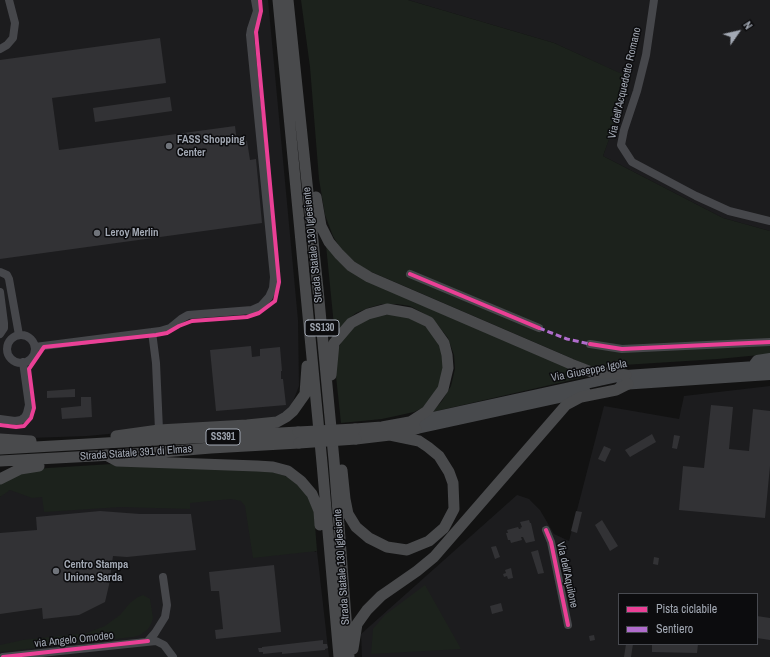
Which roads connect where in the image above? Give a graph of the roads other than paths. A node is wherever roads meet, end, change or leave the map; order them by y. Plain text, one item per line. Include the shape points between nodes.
1 (9, 0) edge
2 (255, 0) edge
3 (278, 0) edge
4 (288, 0) edge
5 (654, 0) edge
6 (0, 49) edge
7 (303, 147) junction
8 (770, 221) edge
9 (0, 272) edge
10 (410, 274) dead end
11 (0, 292) edge
12 (539, 328) dead end
13 (152, 332) junction
14 (0, 334) edge
15 (20, 335) junction
16 (310, 339) junction
17 (770, 342) edge
18 (590, 344) dead end
19 (35, 347) junction
20 (4, 350) edge
21 (770, 358) edge
22 (23, 362) junction
23 (770, 365) edge
24 (751, 366) junction
25 (770, 375) edge
26 (627, 379) junction
27 (328, 399) junction
28 (0, 419) edge
29 (414, 424) junction
30 (159, 430) junction
31 (356, 434) junction
32 (390, 436) junction
33 (299, 438) junction
34 (0, 439) edge
35 (104, 443) junction
36 (58, 446) junction
37 (0, 449) edge
38 (106, 455) junction
39 (57, 458) junction
40 (334, 460) junction
41 (0, 461) edge
42 (0, 479) edge
43 (546, 530) dead end
44 (163, 577) dead end
45 (332, 580) junction
46 (568, 625) dead end
47 (148, 641) junction
48 (2, 657) edge
49 (173, 657) edge
50 (339, 657) edge
51 (350, 657) edge

1 - 6 street via 15,23 13,38
2 - 13 street via 257,11 250,34 273,288 265,302 252,310 188,316 170,328
3 - 16 highway, Strada Statale 130 Iglesiente / SS130
4 - 7 highway, Strada Statale 130 Iglesiente / SS130
5 - 8 street, Via dell'Acquedotto Romano via 646,55 621,145 632,162 696,196 729,211
7 - 26 highway via 311,160 321,226 330,242 351,266 369,277 571,364 594,373 613,373
7 - 27 highway, Strada Statale 130 Iglesiente / SS130
9 - 15 street via 9,279
10 - 12 street
11 - 14 street via 4,323
13 - 19 street
13 - 30 street
15 - 19 street via 33,340
15 - 20 street via 12,338
16 - 30 highway via 305,394 286,417 277,422
16 - 45 highway, Strada Statale 130 Iglesiente / SS130
17 - 18 street via 622,349
19 - 22 street via 32,358
20 - 22 street via 15,361
21 - 24 main road via 757,360
22 - 28 street via 28,413 21,420
23 - 24 main road, Via Giuseppe Igola
24 - 26 main road, Via Giuseppe Igola
25 - 26 main road, Via Giuseppe Igola
26 - 29 main road, Via Giuseppe Igola
26 - 51 highway via 616,390 581,397 566,405 434,556 381,596 367,610 357,624
27 - 29 highway via 334,343 351,323 368,314 387,309 410,313 429,322 444,343 448,368 443,389
27 - 40 highway, Strada Statale 130 Iglesiente / SS130
29 - 31 highway, Strada Statale 391 di Elmas / SS391 via 382,427
29 - 32 highway, Strada Statale 391 di Elmas / SS391
30 - 35 highway via 114,437
31 - 32 highway, Strada Statale 391 di Elmas / SS391
31 - 33 highway, Strada Statale 391 di Elmas / SS391, bridge
32 - 40 highway via 418,441 428,447 439,456 449,472 453,484 454,509 444,528 429,541 407,550 388,547 369,538 348,514 342,468
33 - 35 highway, Strada Statale 391 di Elmas / SS391
33 - 38 highway, Strada Statale 391 di Elmas / SS391 via 211,448
34 - 36 highway via 52,441
35 - 36 highway, Strada Statale 391 di Elmas / SS391
36 - 37 highway, Strada Statale 391 di Elmas / SS391
38 - 39 highway, Strada Statale 391 di Elmas / SS391
38 - 45 highway via 117,461 257,466 288,471 312,494 319,511 324,562
39 - 41 highway, Strada Statale 391 di Elmas / SS391
39 - 42 highway via 46,465 20,469
40 - 51 highway, Strada Statale 130 Iglesiente / SS130
43 - 46 street, Via dell'Aquilone via 551,542
44 - 47 street via 167,605 165,617
45 - 50 highway, Strada Statale 130 Iglesiente / SS130
47 - 48 street, via Angelo Omodeo
47 - 49 street via 164,645

